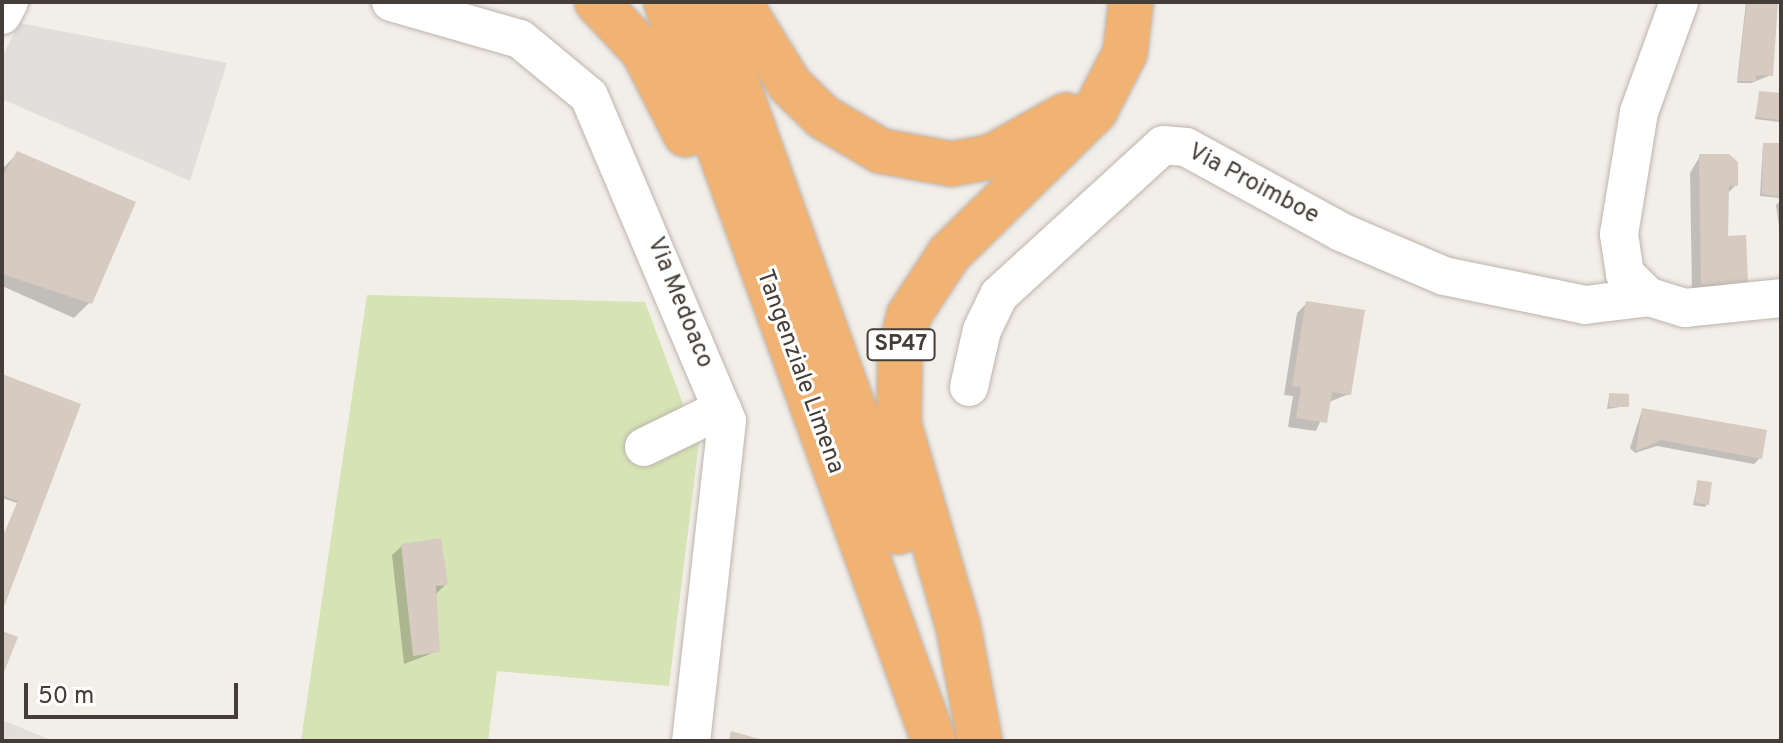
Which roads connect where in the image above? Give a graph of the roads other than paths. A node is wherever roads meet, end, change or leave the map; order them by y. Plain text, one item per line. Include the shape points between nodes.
1 (9, 2) edge
2 (391, 2) edge
3 (597, 2) edge
4 (666, 2) edge
5 (708, 2) edge
6 (739, 2) edge
7 (1679, 2) edge
8 (1130, 12) edge
9 (2, 15) edge
10 (1649, 297) junction
11 (1781, 298) edge
12 (969, 387) dead end
13 (722, 409) junction
14 (644, 447) dead end
15 (834, 467) junction
16 (691, 741) edge
17 (934, 741) edge
18 (977, 741) edge

1 - 9 street
2 - 13 street, Via Medoaco via 520,39 589,96
3 - 15 highway via 669,93 743,283
4 - 15 highway, Tangenziale Limena
5 - 18 highway, Tangenziale Limena
6 - 8 highway, SP47 via 790,85 823,117 881,151 951,164 1030,141 1064,117 1097,80
7 - 10 street via 1639,112 1619,234 1625,274
8 - 18 highway, SP47 via 1125,53 1095,111 949,254 909,315 900,351 899,424 958,626
10 - 11 street, Via Proimboe via 1685,308
10 - 12 street, Via Proimboe via 1585,305 1444,276 1341,232 1186,147 1163,145 999,295 982,330
13 - 14 street
13 - 16 street, Via Medoaco via 727,421
15 - 17 highway, Tangenziale Limena

